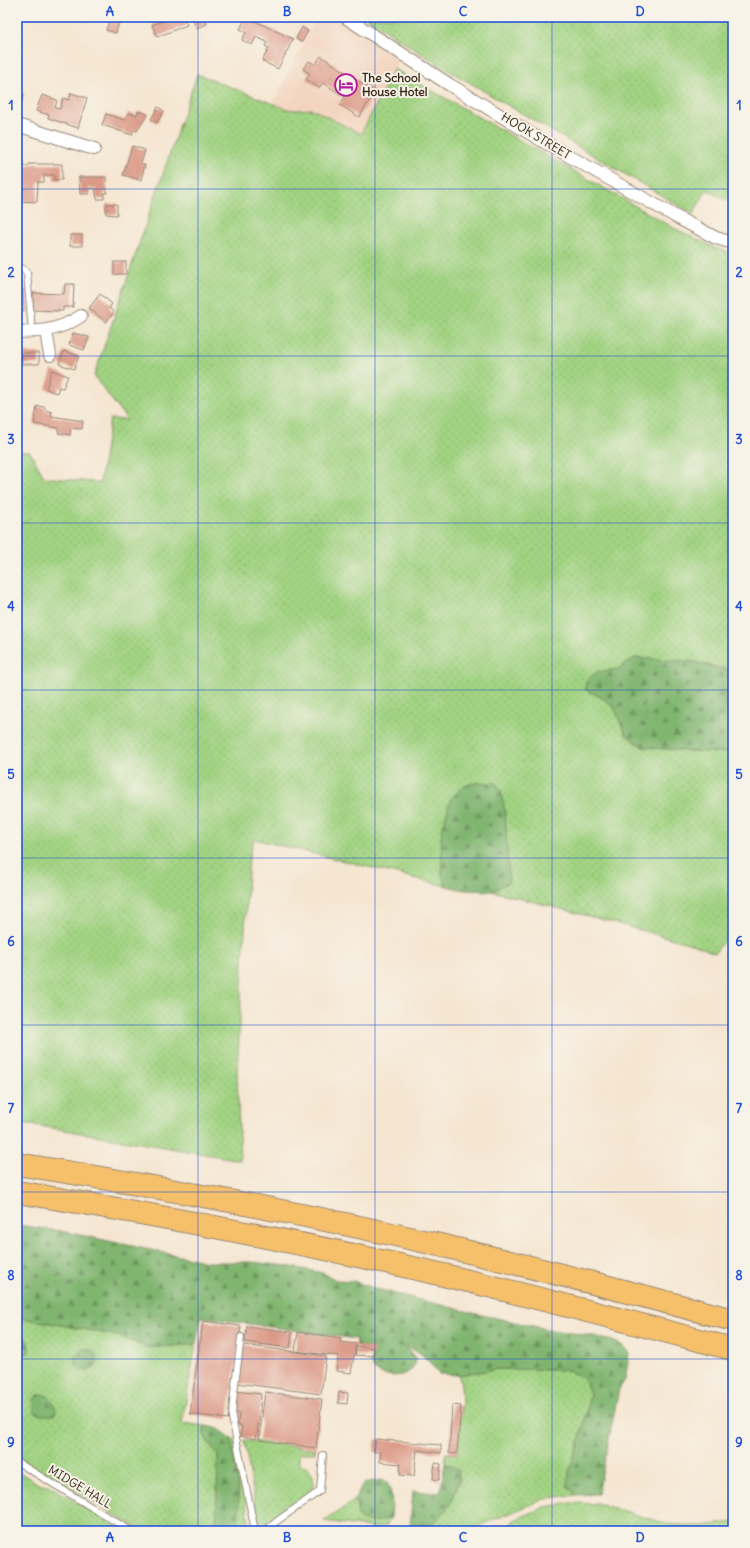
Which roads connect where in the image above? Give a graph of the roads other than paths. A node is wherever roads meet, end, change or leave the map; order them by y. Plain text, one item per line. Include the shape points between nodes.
1 (345, 17) edge
2 (17, 125) edge
3 (94, 149) dead end
4 (733, 243) edge
5 (17, 266) edge
6 (81, 316) dead end
7 (32, 331) junction
8 (46, 331) junction
9 (17, 332) edge
10 (50, 355) dead end
11 (17, 1164) edge
12 (17, 1192) edge
13 (733, 1320) edge
14 (241, 1337) dead end
15 (733, 1349) edge
16 (324, 1454) dead end
17 (17, 1462) edge
18 (131, 1531) edge
19 (254, 1531) edge
20 (265, 1531) edge

1 - 4 street, HOOK STREET via 546,143 680,219 716,238
2 - 3 street
5 - 7 lane via 27,273
6 - 8 street
7 - 8 street
7 - 9 street
8 - 10 street
11 - 13 highway via 181,1191 435,1244 577,1278
12 - 15 highway via 181,1221 421,1270
14 - 19 lane via 232,1418
16 - 20 lane via 320,1491
17 - 18 lane, MIDGE HALL

